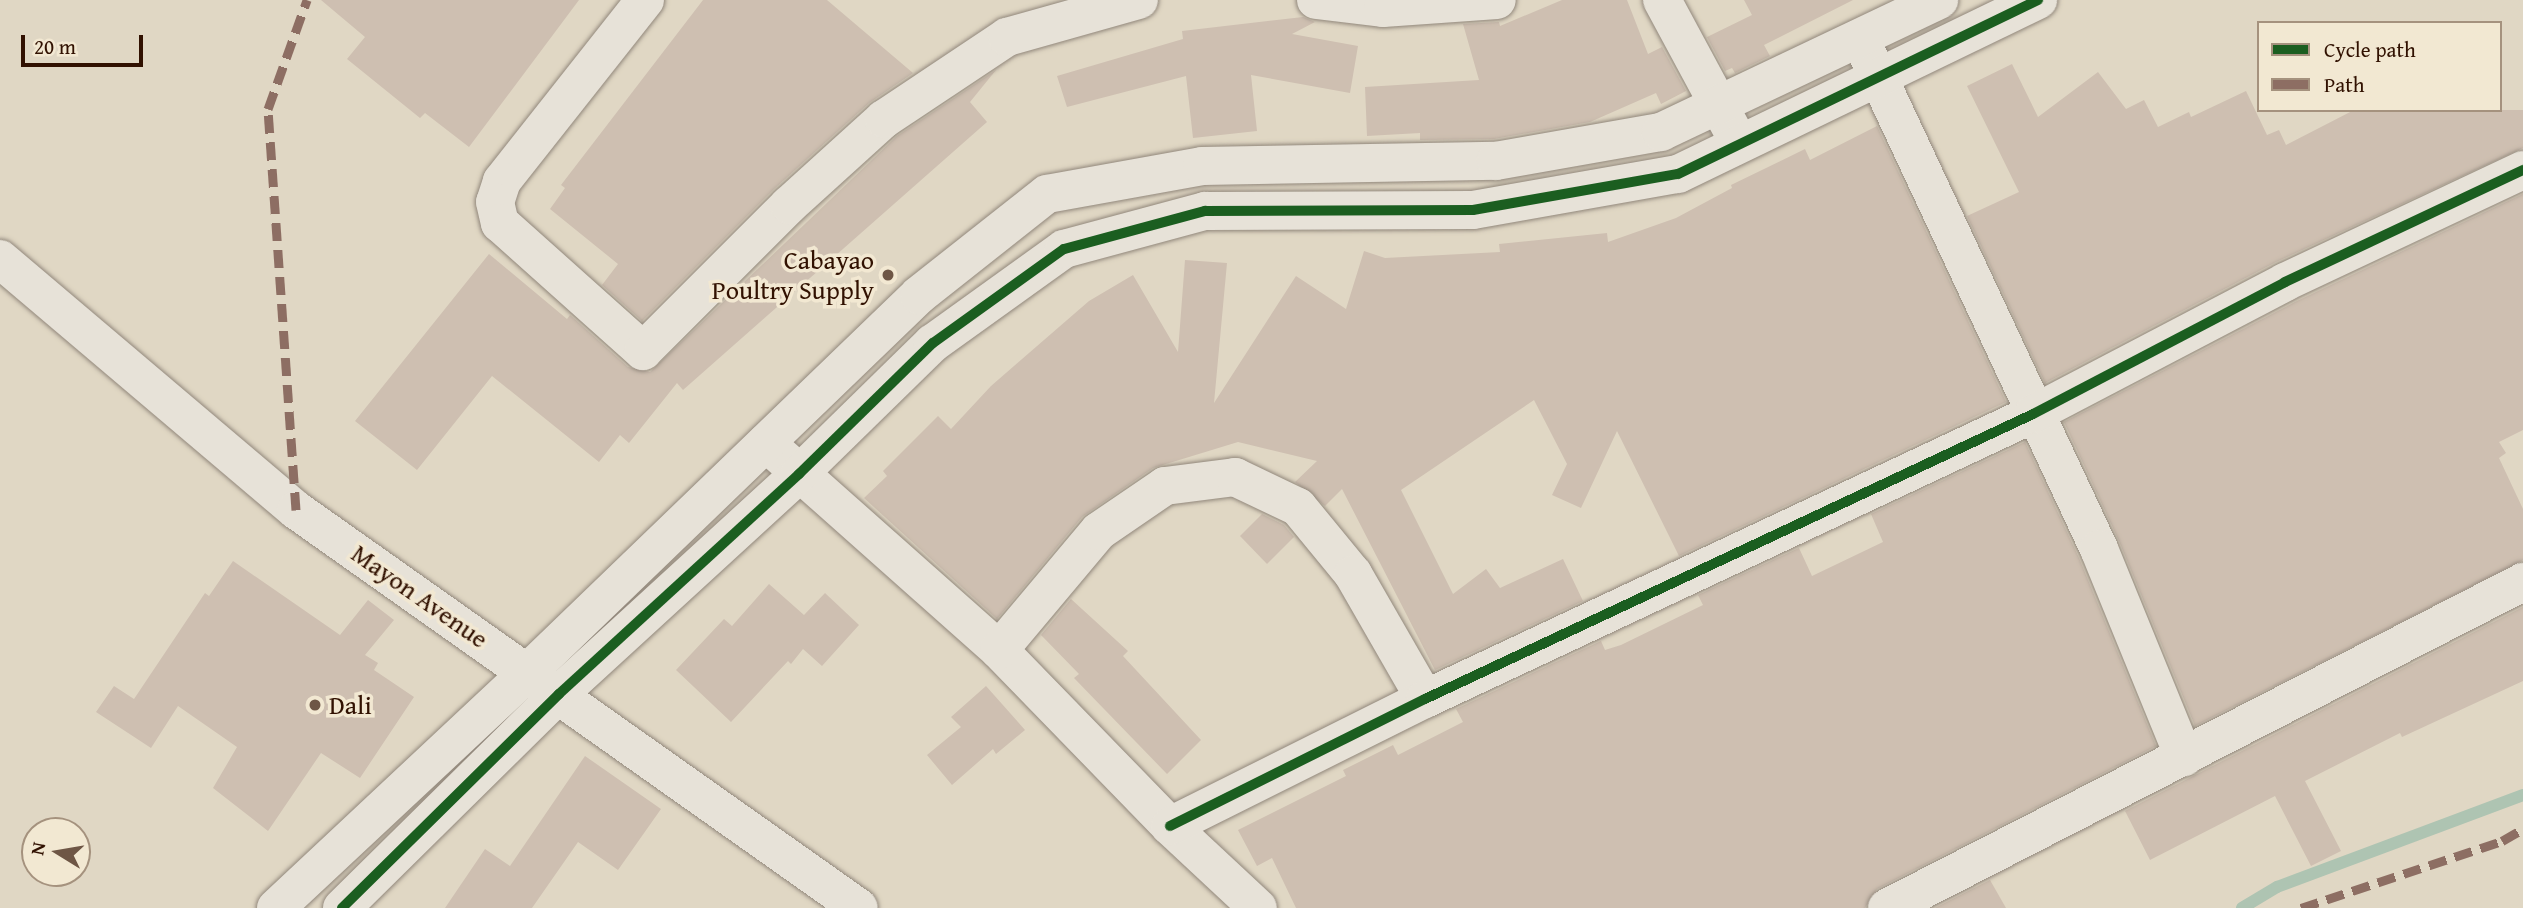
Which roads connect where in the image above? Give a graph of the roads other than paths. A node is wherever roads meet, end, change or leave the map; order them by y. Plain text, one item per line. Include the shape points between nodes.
1 (645, 0) edge
2 (1139, 0) edge
3 (1316, 0) edge
4 (1497, 0) edge
5 (1662, 0) edge
6 (1939, 0) edge
7 (2038, 0) edge
8 (1860, 38) junction
9 (1878, 75) junction
10 (1722, 105) junction
11 (1740, 143) junction
12 (2523, 170) edge
13 (0, 260) edge
14 (2033, 414) junction
15 (766, 443) junction
16 (800, 474) junction
17 (2523, 582) edge
18 (999, 650) junction
19 (528, 672) junction
20 (559, 694) junction
21 (1425, 699) junction
22 (2184, 757) junction
23 (1170, 826) junction
24 (276, 908) edge
25 (342, 908) edge
26 (859, 908) edge
27 (1258, 908) edge
28 (1887, 908) edge

1 - 2 street via 502,181 495,202 500,223 643,351 789,205 884,119 1007,37
3 - 4 street via 1383,8
5 - 10 street
6 - 8 street
7 - 9 street
8 - 9 street
8 - 10 street
9 - 11 street
9 - 14 street
10 - 11 street
10 - 15 street via 1661,132 1496,161 1202,166 1047,194 919,295
11 - 16 street via 1678,174 1473,210 1205,211 1064,249 933,343
12 - 14 street via 2285,282
13 - 19 street, Mayon Avenue via 296,510
14 - 21 street
14 - 22 street via 2099,550
15 - 16 street
15 - 19 street
16 - 18 street
16 - 20 street
17 - 22 street
18 - 21 street via 1099,531 1165,486 1235,477 1297,506 1353,574
18 - 23 street
19 - 20 street, Mayon Avenue
19 - 24 street
20 - 25 street
20 - 26 street, Mayon Avenue
21 - 23 street
22 - 28 street
23 - 27 street

